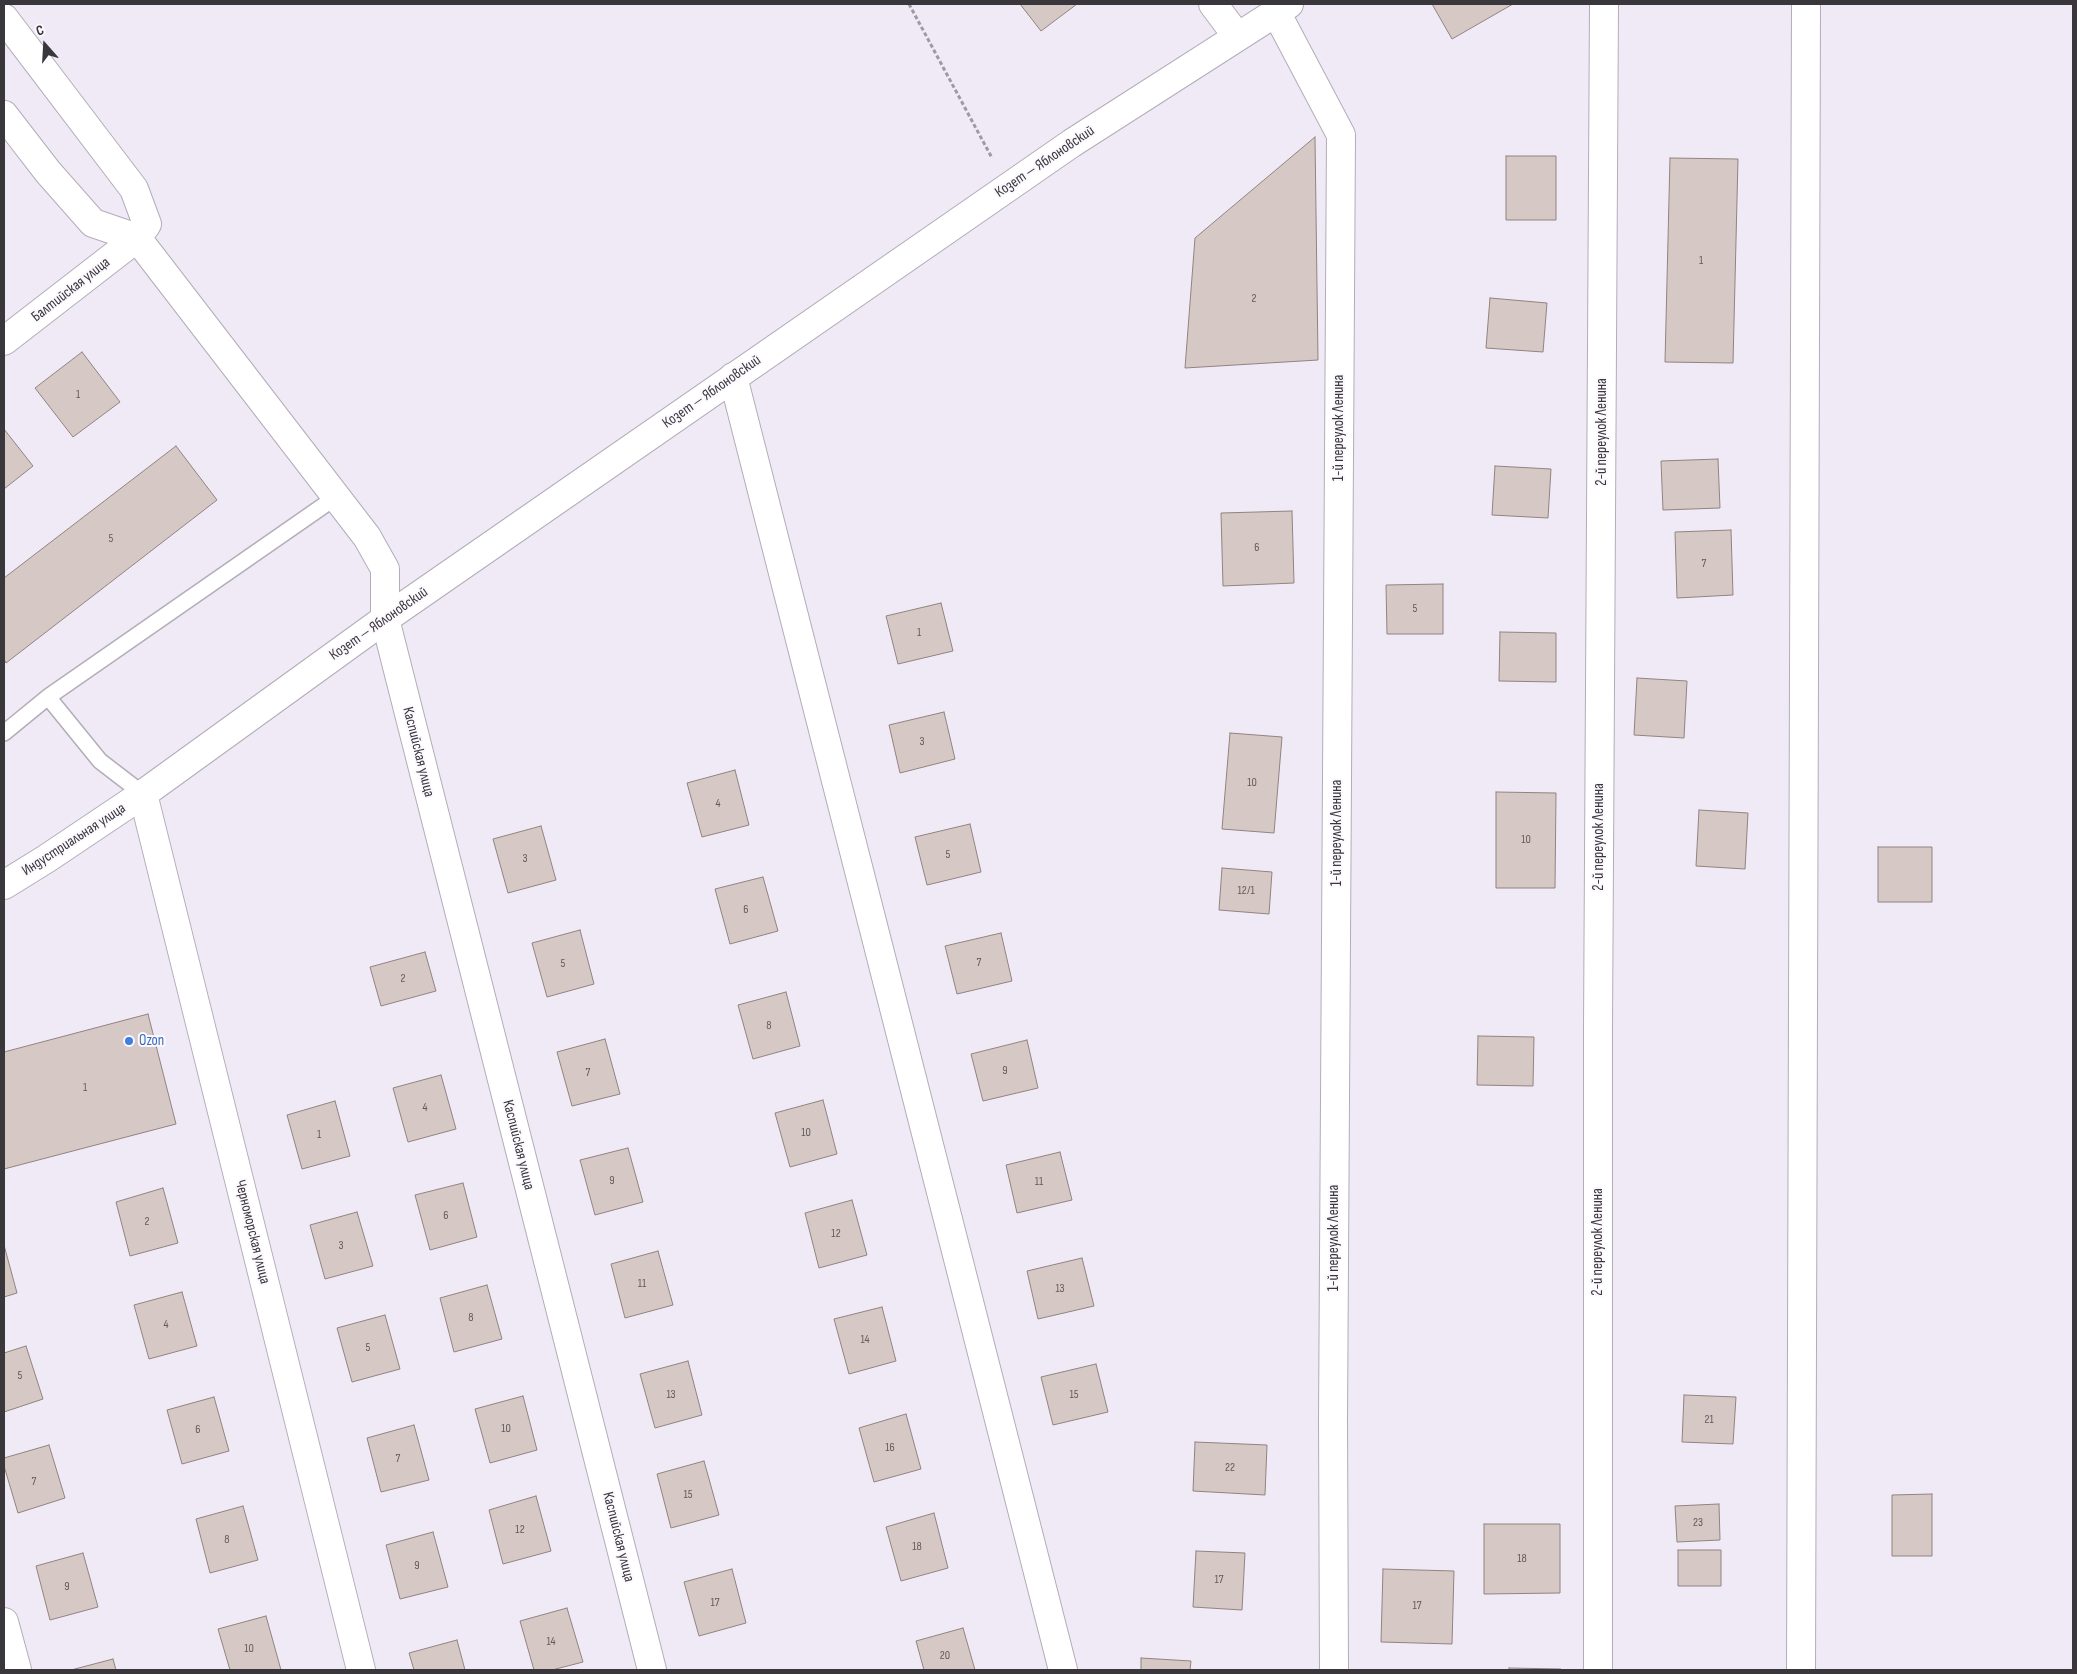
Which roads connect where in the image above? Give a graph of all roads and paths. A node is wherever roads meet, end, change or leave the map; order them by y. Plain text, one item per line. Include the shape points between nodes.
1 (909, 4) edge
2 (1213, 4) edge
3 (1604, 4) edge
4 (1806, 4) edge
5 (1282, 8) edge
6 (4, 18) edge
7 (1237, 36) junction
8 (4, 116) edge
9 (1008, 187) junction
10 (137, 238) junction
11 (4, 341) edge
12 (733, 377) junction
13 (336, 497) junction
14 (384, 619) junction
15 (48, 697) junction
16 (4, 733) edge
17 (143, 794) junction
18 (4, 885) edge
19 (4, 1622) edge
20 (17, 1670) edge
21 (361, 1670) edge
22 (652, 1670) edge
23 (1063, 1670) edge
24 (1334, 1670) edge
25 (1598, 1670) edge
26 (1801, 1670) edge

1 - 9 path
2 - 7 street
3 - 25 street, 2-й переулок Ленина
4 - 26 street
5 - 7 street, Козет — Яблоновский
5 - 24 street, 1-й переулок Ленина via 1341,135
6 - 10 street via 134,189 147,224
7 - 9 street, Козет — Яблоновский
8 - 10 street via 93,223
9 - 12 street, Козет — Яблоновский
10 - 11 street, Балтийская улица
10 - 13 street, Каспийская улица
12 - 14 street, Козет — Яблоновский
12 - 23 street
13 - 14 street, Каспийская улица via 367,537 385,569
13 - 15 lane
14 - 17 street, Козет — Яблоновский
14 - 22 street, Каспийская улица
15 - 16 lane
15 - 17 lane via 100,761
17 - 18 street, Индустриальная улица
17 - 21 street, Черноморская улица
19 - 20 street

